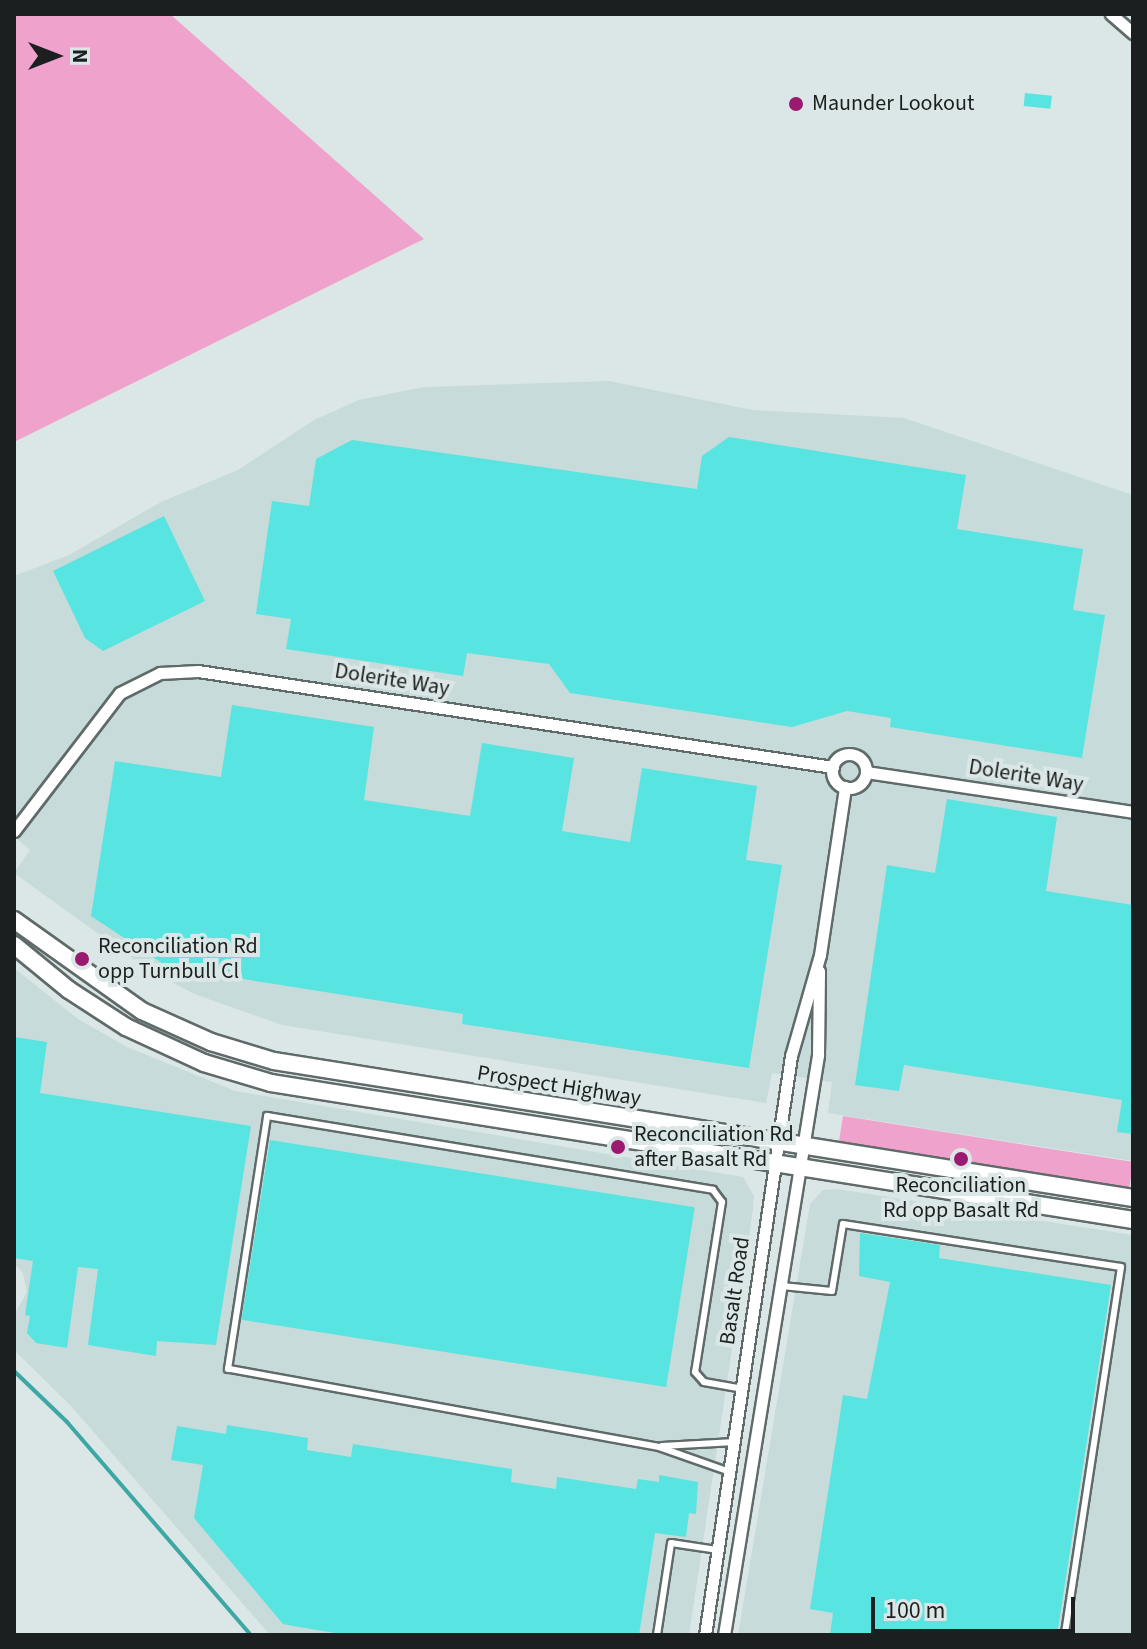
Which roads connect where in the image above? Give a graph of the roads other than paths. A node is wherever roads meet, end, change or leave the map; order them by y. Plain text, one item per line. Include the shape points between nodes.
1 (1111, 14) edge
2 (1133, 33) edge
3 (833, 767) junction
4 (866, 772) junction
5 (845, 787) junction
6 (1133, 812) edge
7 (14, 831) edge
8 (14, 920) edge
9 (14, 945) edge
10 (820, 955) junction
11 (778, 1143) junction
12 (804, 1146) junction
13 (775, 1163) junction
14 (800, 1168) junction
15 (1133, 1198) edge
16 (1133, 1220) edge
17 (782, 1286) junction
18 (743, 1389) junction
19 (735, 1442) junction
20 (659, 1447) junction
21 (751, 1464) junction
22 (731, 1466) junction
23 (718, 1550) junction
24 (657, 1635) edge
25 (705, 1635) edge
26 (724, 1635) edge
27 (1065, 1635) edge

1 - 2 street
3 - 4 street via 849,754 864,762
3 - 5 street via 834,777
3 - 7 street, Dolerite Way via 198,671 160,673 120,693
4 - 5 street via 861,783
4 - 6 street, Dolerite Way
5 - 10 street, Basalt Road
8 - 11 main road, Prospect Highway via 111,993 238,1052 307,1068
9 - 13 main road, Prospect Highway via 82,1000 126,1027 255,1079
10 - 11 street, Basalt Road via 791,1056
10 - 12 street, Basalt Road via 818,1055
11 - 12 main road, Prospect Highway
11 - 13 street, Basalt Road
12 - 14 street, Basalt Road
12 - 15 main road, Prospect Highway
13 - 14 main road, Prospect Highway
13 - 18 street, Basalt Road
14 - 16 main road, Prospect Highway
14 - 17 street, Basalt Road
17 - 21 street, Basalt Road
17 - 27 lane via 832,1291 843,1224 1121,1267
18 - 19 street, Basalt Road
18 - 20 lane via 704,1382 695,1372 722,1202 713,1190 267,1116 228,1369
19 - 20 lane
19 - 22 street, Basalt Road
20 - 22 lane
21 - 22 street
21 - 26 street, Basalt Road
22 - 23 street, Basalt Road
23 - 24 lane via 671,1543
23 - 25 street, Basalt Road

